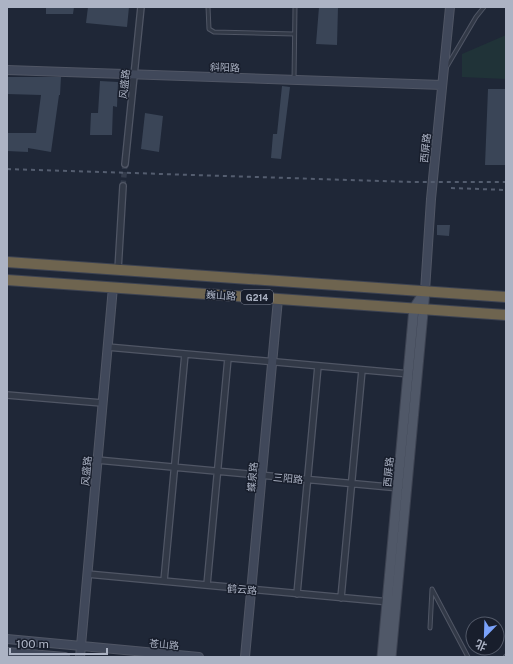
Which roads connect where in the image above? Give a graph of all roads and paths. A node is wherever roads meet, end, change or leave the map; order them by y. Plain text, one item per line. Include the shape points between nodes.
1 (141, 7) edge
2 (208, 7) edge
3 (295, 7) edge
4 (450, 7) edge
5 (484, 7) edge
6 (294, 34) junction
7 (7, 70) edge
8 (444, 72) junction
9 (135, 74) junction
10 (294, 80) junction
11 (442, 85) junction
12 (125, 164) tunnel mouth
13 (123, 186) tunnel mouth
14 (7, 262) edge
15 (118, 270) junction
16 (7, 280) edge
17 (112, 287) junction
18 (425, 291) junction
19 (506, 297) edge
20 (278, 298) junction
21 (414, 308) junction
22 (425, 309) junction
23 (506, 315) edge
24 (107, 346) junction
25 (185, 354) junction
26 (228, 358) junction
27 (272, 362) junction
28 (318, 366) junction
29 (362, 370) junction
30 (408, 374) junction
31 (418, 375) junction
32 (7, 395) edge
33 (102, 403) junction
34 (97, 460) junction
35 (174, 467) junction
36 (218, 471) junction
37 (262, 475) junction
38 (307, 479) junction
39 (352, 483) junction
40 (398, 488) junction
41 (408, 488) junction
42 (87, 574) junction
43 (164, 581) junction
44 (207, 586) junction
45 (251, 590) junction
46 (297, 594) junction
47 (341, 598) junction
48 (392, 603) junction
49 (430, 628) dead end
50 (7, 639) edge
51 (81, 646) junction
52 (11, 654) edge
53 (65, 657) edge
54 (80, 657) edge
55 (199, 657) edge
56 (245, 657) edge
57 (382, 657) edge
58 (391, 657) edge
59 (468, 657) edge

1 - 9 street, 风盛路
2 - 6 lane via 209,29 214,32
3 - 6 lane
4 - 8 street, 西屏路
5 - 8 lane
6 - 10 lane
7 - 9 street, 斜阳路
8 - 11 street, 西屏路
9 - 10 street, 斜阳路
9 - 12 street, 风盛路
10 - 11 street, 斜阳路
11 - 18 street, 西屏路
13 - 15 street
14 - 15 highway, 巍山路 / G214
15 - 17 highway
15 - 18 highway, 巍山路 / G214
16 - 17 highway, 巍山路 / G214
17 - 20 highway, 巍山路 / G214
17 - 24 street, 风盛路
18 - 19 highway, 巍山路 / G214
18 - 21 main road, 西屏路
18 - 22 main road, 西屏路
20 - 21 highway, 巍山路 / G214
20 - 27 street, 蝶泉路
21 - 22 highway, 巍山路 / G214
21 - 30 main road, 西屏路
22 - 23 highway, 巍山路 / G214
22 - 31 main road, 西屏路
24 - 25 street
24 - 33 street, 风盛路
25 - 26 street
25 - 35 street
26 - 27 street
26 - 36 street
27 - 28 street
27 - 37 street, 蝶泉路
28 - 29 street
28 - 38 street
29 - 30 street
29 - 39 street
30 - 31 street
30 - 40 main road, 西屏路
31 - 41 main road, 西屏路
32 - 33 street
33 - 34 street, 风盛路
34 - 35 street, 三阳路
34 - 42 street, 风盛路
35 - 36 street, 三阳路
35 - 43 street
36 - 37 street, 三阳路
36 - 44 street
37 - 38 street, 三阳路
37 - 45 street, 蝶泉路
38 - 39 street, 三阳路
38 - 46 street
39 - 40 street, 三阳路
39 - 47 street
40 - 41 street, 三阳路
40 - 48 main road, 西屏路
41 - 48 main road, 西屏路
42 - 43 street, 鹤云路
42 - 51 street, 风盛路
43 - 44 street, 鹤云路
44 - 45 street, 鹤云路
45 - 46 street, 鹤云路
45 - 56 street, 蝶泉路
46 - 47 street, 鹤云路
47 - 48 street, 鹤云路
48 - 57 main road, 西屏路
48 - 58 main road, 西屏路
49 - 59 lane via 432,589
50 - 51 street, 苍山路
51 - 54 street, 风盛路
51 - 55 street, 苍山路
52 - 53 street

